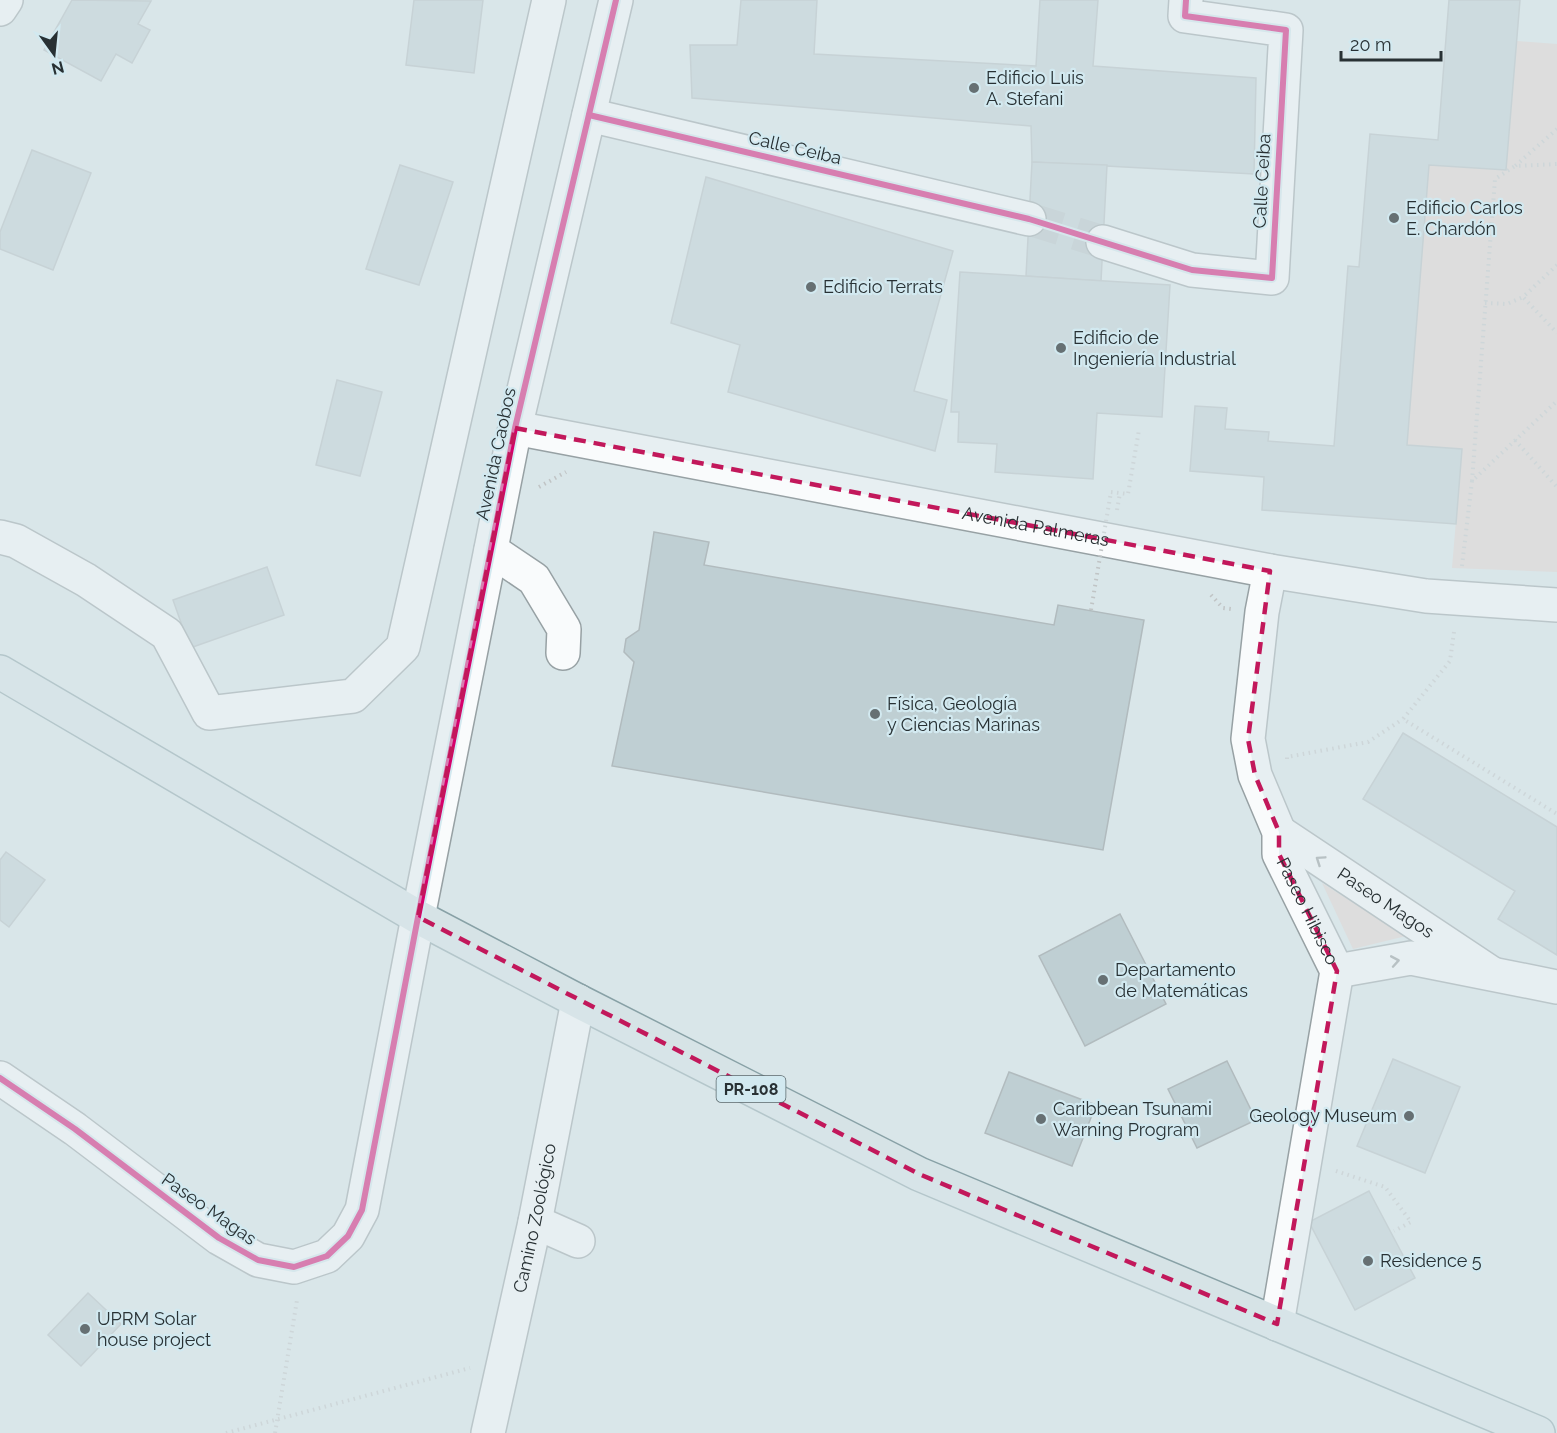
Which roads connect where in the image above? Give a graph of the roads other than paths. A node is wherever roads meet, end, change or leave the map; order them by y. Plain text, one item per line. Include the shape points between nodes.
1 (6, 0) edge
2 (549, 0) edge
3 (616, 0) edge
4 (1186, 0) edge
5 (0, 9) edge
6 (589, 115) junction
7 (1029, 219) tunnel mouth
8 (1103, 242) tunnel mouth
9 (515, 428) junction
10 (0, 537) edge
11 (491, 550) junction
12 (1270, 572) junction
13 (1557, 605) edge
14 (563, 653) dead end
15 (0, 672) edge
16 (1279, 832) junction
17 (418, 917) junction
18 (1337, 971) junction
19 (1491, 973) junction
20 (1557, 987) edge
21 (578, 1001) junction
22 (0, 1078) edge
23 (535, 1222) junction
24 (578, 1241) dead end
25 (1277, 1324) junction
26 (488, 1433) edge
27 (1538, 1433) edge

1 - 5 street
2 - 10 street via 403,647 353,696 209,713 167,634 86,580 16,541
3 - 6 street, Avenida Caobos
4 - 8 street, Calle Ceiba via 1185,16 1286,30 1272,278 1192,270
6 - 7 street, Calle Ceiba
6 - 9 street, Avenida Caobos
9 - 11 street, Avenida Caobos
9 - 12 street, Avenida Palmeras
11 - 14 street via 534,579 564,629
11 - 17 street, Avenida Caobos
12 - 13 street, Avenida Palmeras via 1426,596 1460,583
12 - 16 street, Paseo Hibisco via 1248,739 1255,775
15 - 17 main road, PR-108
16 - 18 street, Paseo Hibisco via 1279,854
19 -> 16 street, Paseo Magos
17 - 21 main road, PR-108
17 - 22 street, Paseo Magas via 362,1210 348,1236 327,1257 294,1267 258,1260 219,1238 75,1129
18 -> 19 street, Paseo Magos via 1411,958
18 - 25 street, Paseo Hibisco
19 - 20 street, Paseo Magos
21 - 23 street, Camino Zoológico
21 - 25 main road, PR-108 via 919,1174
23 - 24 street
23 - 26 street, Camino Zoológico
25 - 27 main road, PR-108

